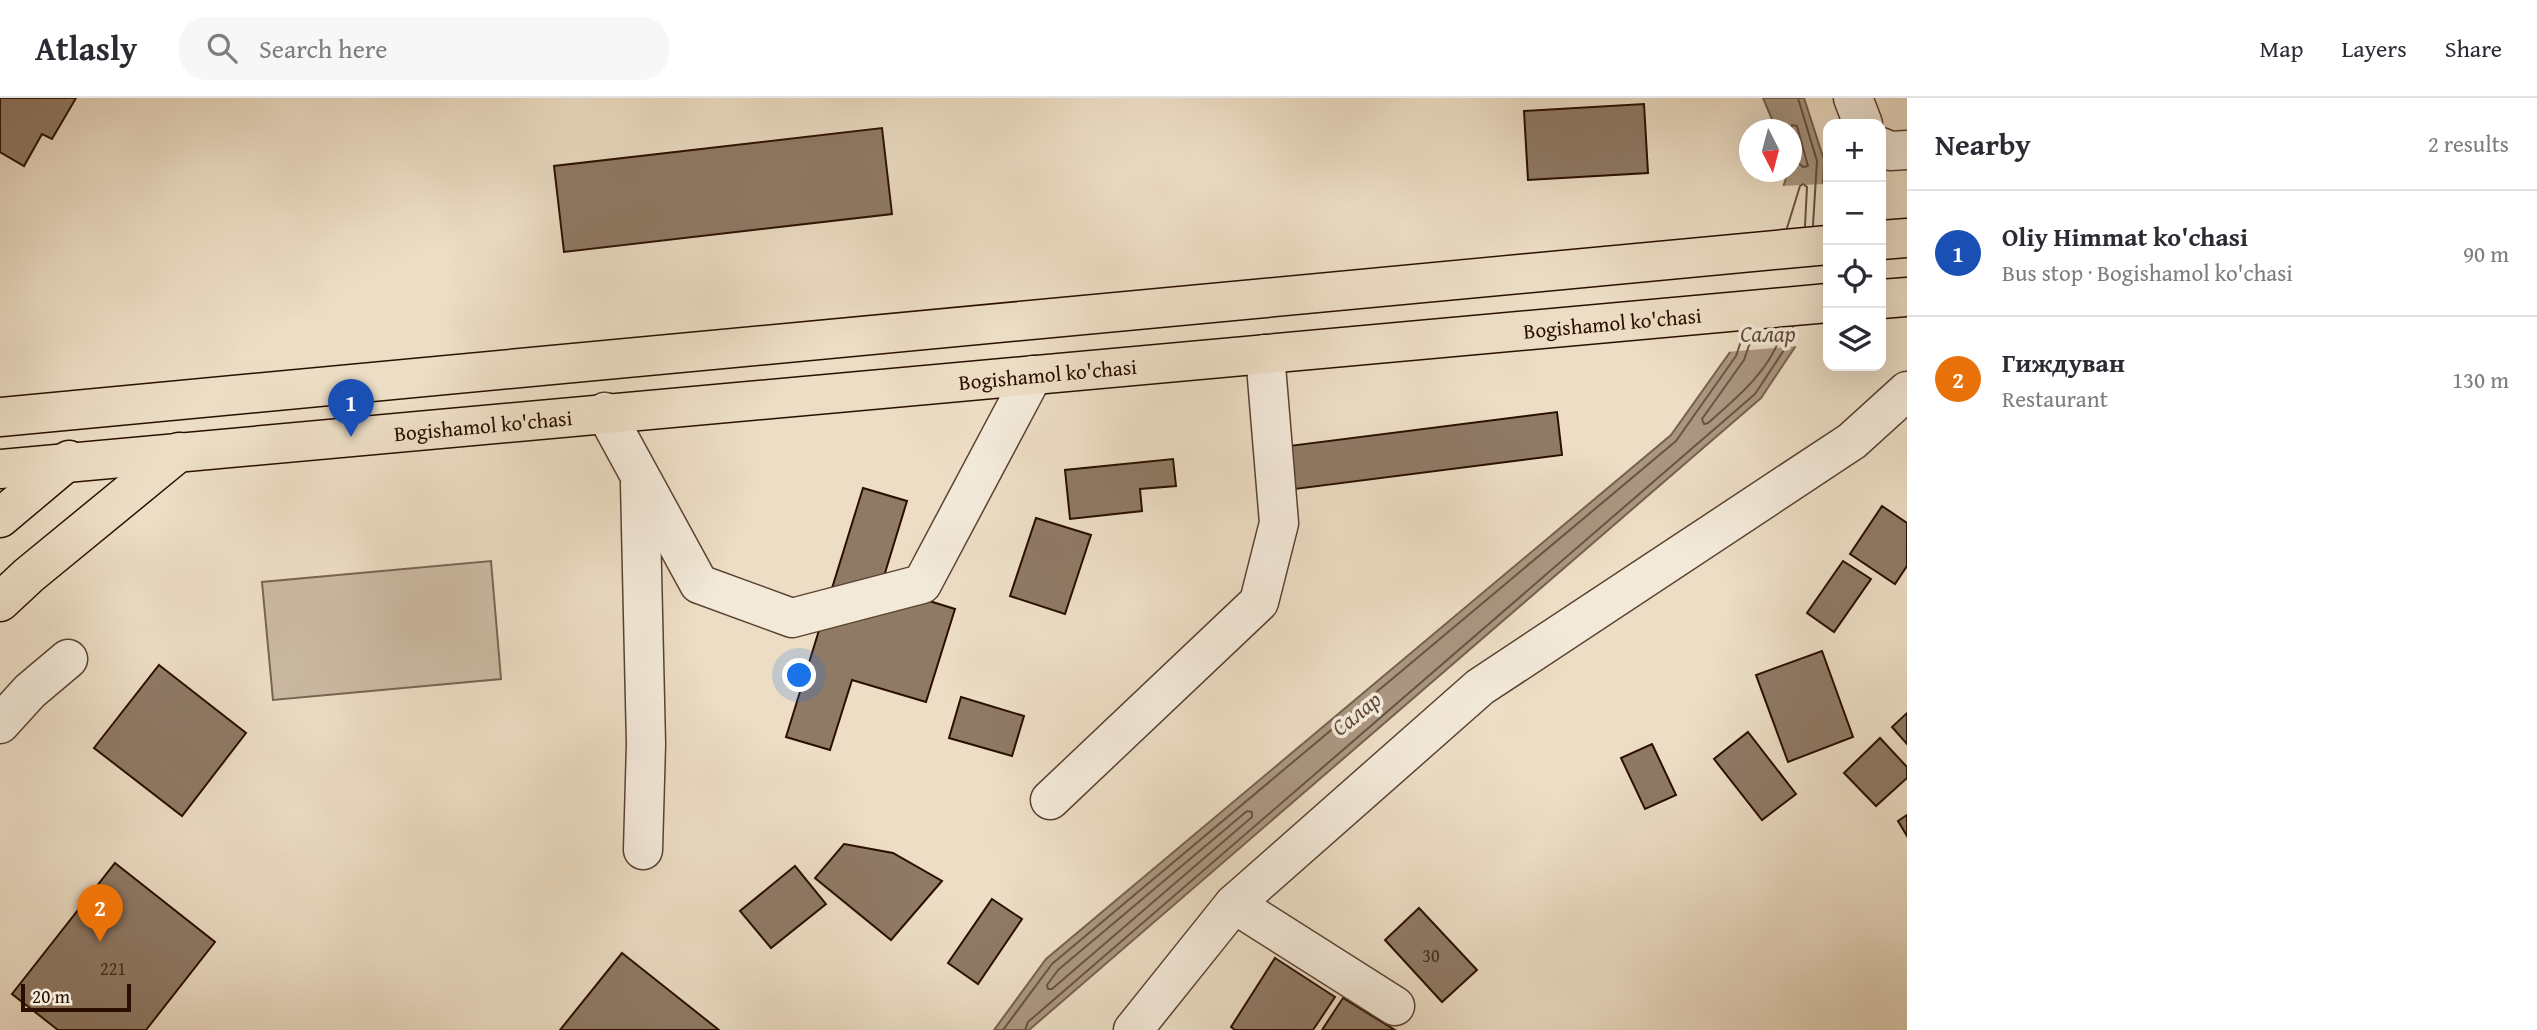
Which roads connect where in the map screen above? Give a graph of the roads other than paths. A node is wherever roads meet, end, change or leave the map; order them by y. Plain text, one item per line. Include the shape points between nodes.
1 (1853, 98) edge
2 (1861, 119) edge
3 (1886, 150) edge
4 (1907, 150) edge
5 (1823, 245) edge
6 (1823, 303) edge
7 (1265, 354) junction
8 (601, 361) junction
9 (1033, 375) junction
10 (1907, 391) edge
11 (138, 404) junction
12 (605, 412) junction
13 (0, 417) edge
14 (179, 452) junction
15 (65, 463) junction
16 (0, 469) edge
17 (640, 479) junction
18 (0, 518) edge
19 (0, 602) edge
20 (68, 659) dead end
21 (0, 724) edge
22 (1050, 800) dead end
23 (643, 850) dead end
24 (1234, 904) junction
25 (1395, 1006) dead end
26 (1133, 1030) edge

1 - 2 street
3 - 4 street
5 - 8 main road
6 - 7 main road, Bogishamol ko'chasi
7 - 9 main road, Bogishamol ko'chasi
7 - 22 street via 1279,523 1259,602
8 - 11 main road
8 - 12 main road
9 - 12 main road, Bogishamol ko'chasi
9 - 17 street via 922,584 792,618 699,584
10 - 24 street via 1852,441 1480,687
11 - 13 main road
11 - 14 main road
11 - 15 main road
12 - 14 main road, Bogishamol ko'chasi
12 - 17 street
14 - 15 main road, Bogishamol ko'chasi
14 - 19 main road
15 - 16 main road, Bogishamol ko'chasi
15 - 18 main road
17 - 23 street via 646,744
20 - 21 street
24 - 25 street
24 - 26 street

